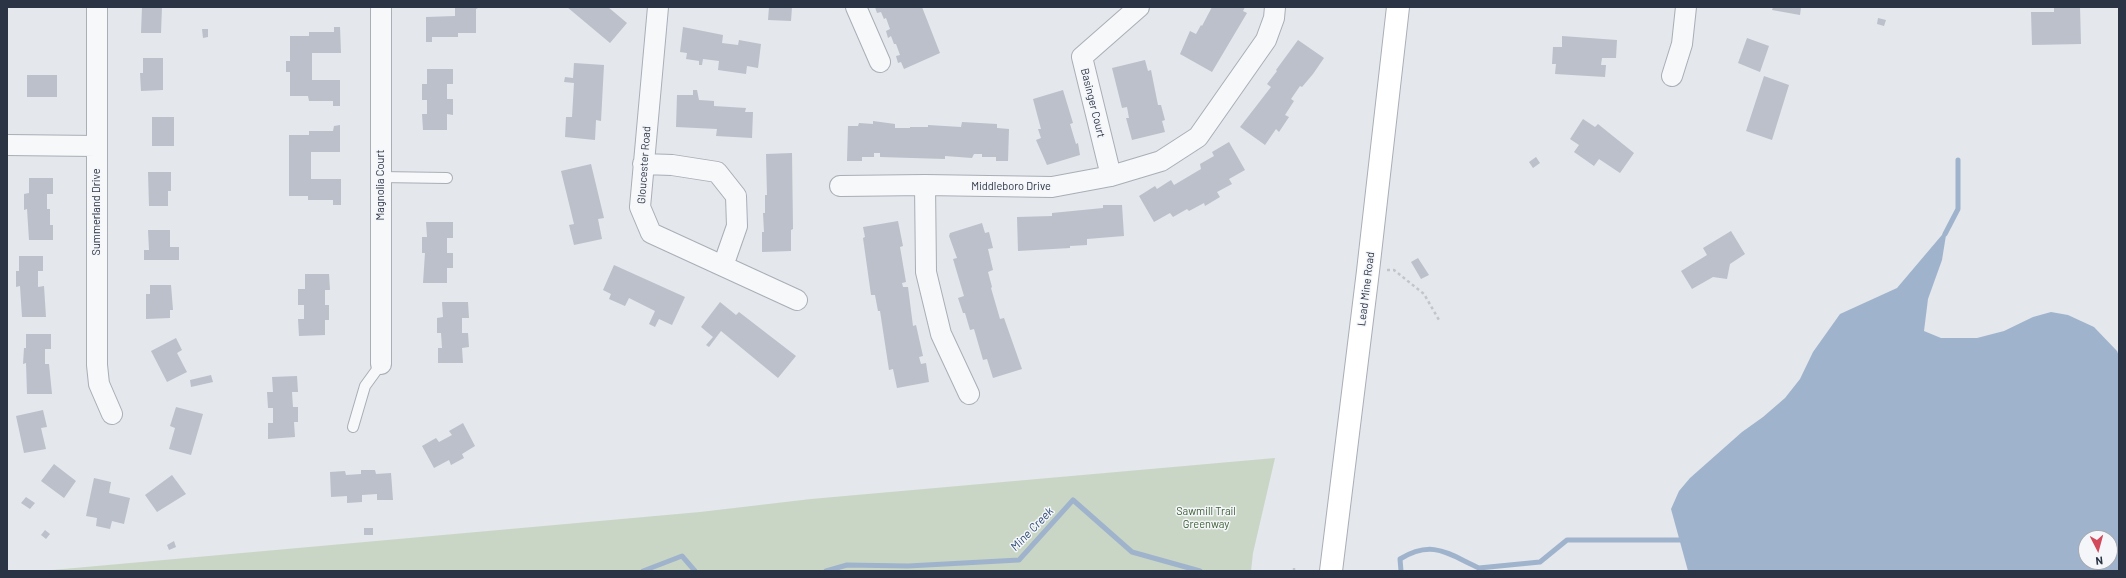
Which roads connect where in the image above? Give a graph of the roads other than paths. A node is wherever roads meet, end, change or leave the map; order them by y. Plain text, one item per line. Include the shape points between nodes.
1 (97, 7) edge
2 (381, 7) edge
3 (658, 7) edge
4 (856, 7) edge
5 (1139, 7) edge
6 (1275, 7) edge
7 (1398, 7) edge
8 (1686, 7) edge
9 (880, 62) dead end
10 (1672, 76) dead end
11 (7, 145) edge
12 (96, 146) junction
13 (643, 164) junction
14 (1111, 176) junction
15 (380, 177) junction
16 (447, 178) dead end
17 (840, 186) dead end
18 (925, 186) junction
19 (723, 266) junction
20 (797, 300) dead end
21 (382, 364) joint
22 (969, 394) dead end
23 (112, 414) dead end
24 (354, 427) dead end
25 (1331, 571) edge

1 - 12 street, Summerland Drive
2 - 15 street, Magnolia Court
3 - 13 street, Gloucester Road
4 - 9 street
5 - 14 street, Basinger Court via 1082,57
6 - 14 street, Middleboro Drive via 1266,40 1198,137 1160,161
7 - 25 main road, Lead Mine Road
8 - 10 street via 1682,44
11 - 12 street
12 - 23 street, Summerland Drive via 97,365 99,384
13 - 19 street, Gloucester Road via 640,207 650,233
13 - 19 street via 672,165 718,172 736,196 736,226
14 - 18 street, Middleboro Drive via 1052,187
15 - 16 lane
15 - 21 street, Magnolia Court
17 - 18 street, Middleboro Drive
18 - 22 street via 926,272 941,334
19 - 20 street, Gloucester Road
21 - 24 lane via 365,386

